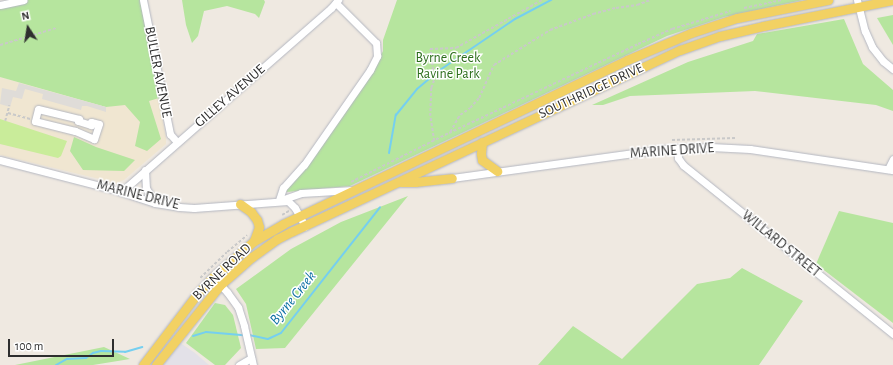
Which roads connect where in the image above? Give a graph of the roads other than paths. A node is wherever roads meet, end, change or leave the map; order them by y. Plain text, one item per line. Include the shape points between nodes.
1 (23, 0) edge
2 (143, 0) edge
3 (828, 0) edge
4 (893, 0) edge
5 (337, 2) edge
6 (858, 3) edge
7 (0, 5) edge
8 (893, 69) edge
9 (100, 124) joint
10 (177, 142) junction
11 (482, 142) junction
12 (677, 148) junction
13 (893, 159) edge
14 (0, 160) edge
15 (891, 169) edge
16 (145, 170) junction
17 (497, 171) junction
18 (452, 178) joint
19 (400, 182) junction
20 (353, 190) junction
21 (121, 192) junction
22 (279, 200) junction
23 (155, 203) junction
24 (240, 204) junction
25 (300, 216) junction
26 (305, 226) junction
27 (254, 241) junction
28 (212, 277) junction
29 (220, 286) junction
30 (893, 334) edge
31 (252, 362) edge
32 (143, 365) edge
33 (156, 365) edge
34 (239, 365) edge

1 - 7 street
2 - 10 street, BULLER AVENUE via 170,134
3 - 20 main road, SOUTHRIDGE DRIVE via 737,18 691,33 627,60
4 - 6 main road, SOUTHRIDGE DRIVE
5 - 10 street, GILLEY AVENUE
5 - 22 street via 376,43 378,52 370,70 309,158 283,188
6 - 8 street via 872,47
6 - 11 main road, SOUTHRIDGE DRIVE via 720,36 680,50
9 - 9 street via 94,139 75,131 35,121 38,109 79,119 78,122
10 - 16 street, GILLEY AVENUE
11 - 17 main road via 482,160
11 - 19 main road, SOUTHRIDGE DRIVE
12 - 15 street, MARINE DRIVE via 750,149
12 - 17 street, MARINE DRIVE
12 - 30 street, WILLARD STREET via 678,158 683,164
13 - 15 street
14 - 21 street, MARINE DRIVE
16 - 21 street, GILLEY AVENUE
16 - 23 street via 146,188
17 - 18 street, MARINE DRIVE
18 - 19 main road
19 - 26 main road, SOUTHRIDGE DRIVE
20 - 22 street, MARINE DRIVE via 301,193
20 - 25 main road, SOUTHRIDGE DRIVE
21 - 23 street, MARINE DRIVE
22 - 24 street, MARINE DRIVE
22 - 25 street via 288,201
23 - 24 street, MARINE DRIVE via 194,208
24 - 27 main road via 258,220 259,227
25 - 26 street
25 - 27 main road, BYRNE ROAD
26 - 29 main road, BYRNE ROAD via 277,240 252,257
27 - 28 main road, BYRNE ROAD
28 - 29 street
28 - 32 main road, BYRNE ROAD
29 - 31 street via 238,307
29 - 33 main road, BYRNE ROAD
31 - 34 street

